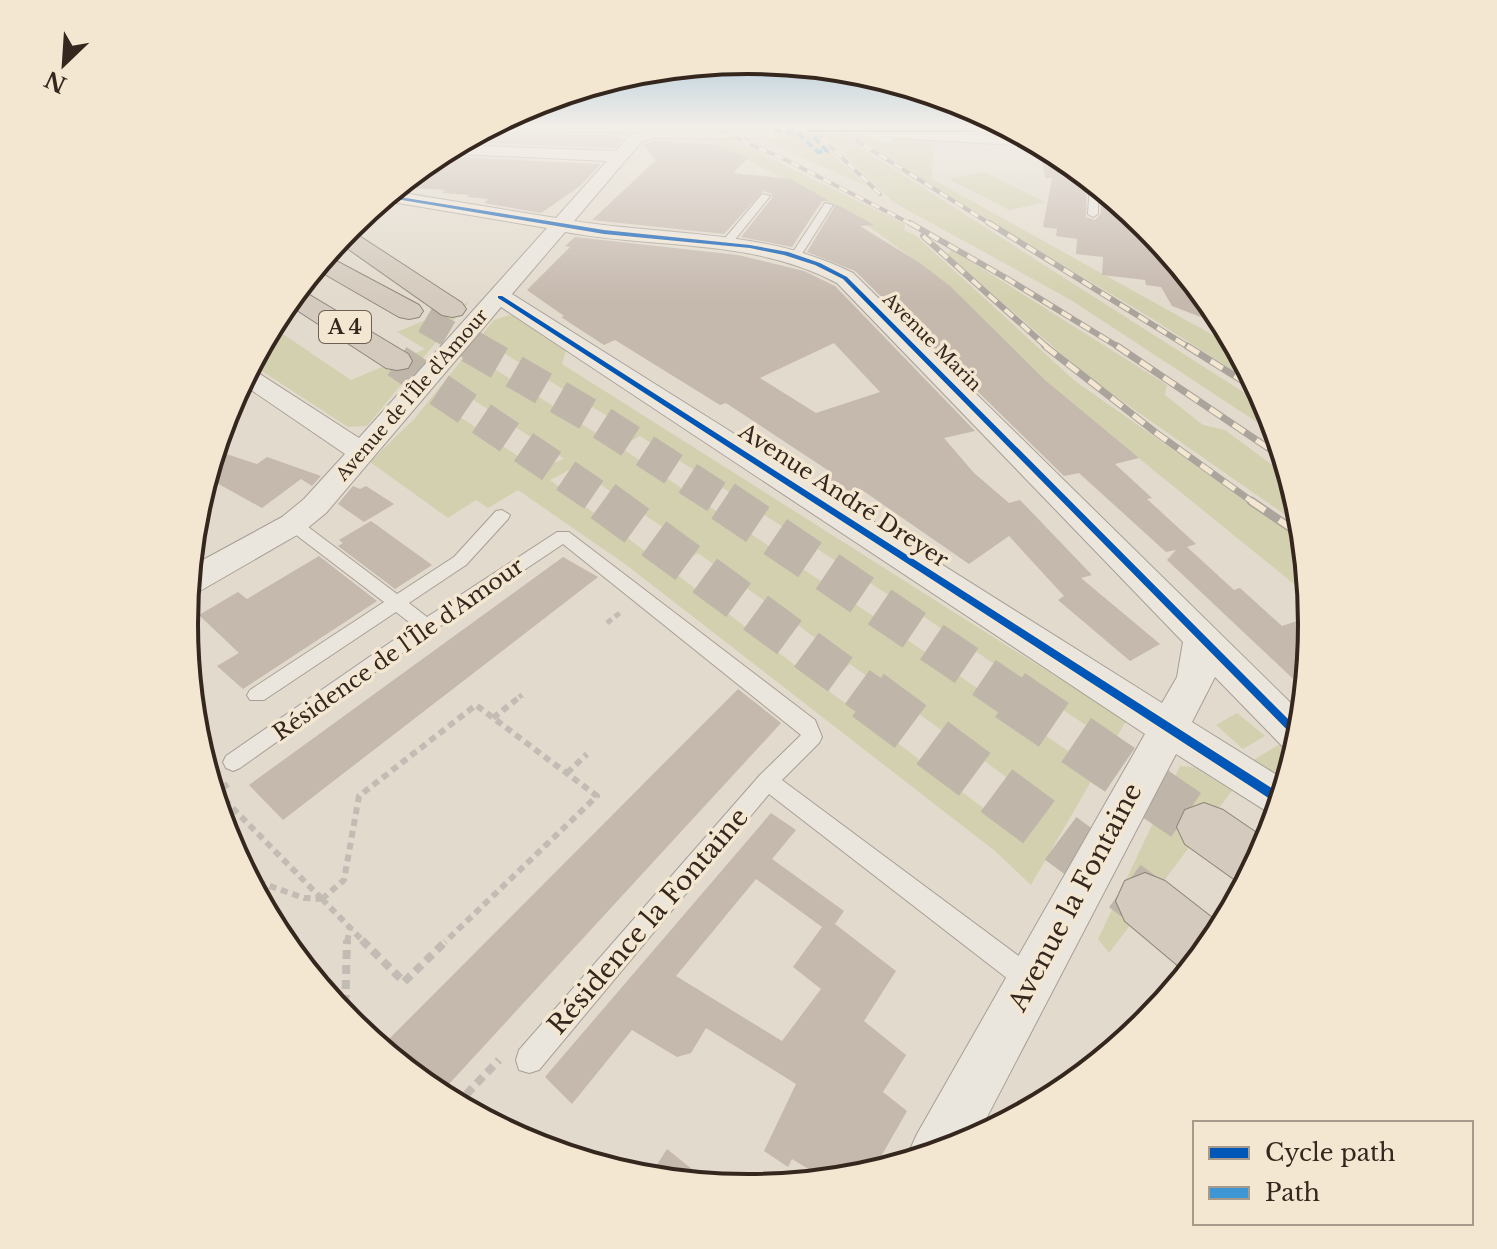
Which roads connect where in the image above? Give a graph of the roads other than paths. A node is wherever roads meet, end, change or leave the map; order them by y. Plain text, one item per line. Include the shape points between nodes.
1 (595, 184) edge
2 (765, 196) dead end
3 (1094, 196) edge
4 (401, 198) edge
5 (828, 205) dead end
6 (1093, 214) dead end
7 (561, 224) junction
8 (353, 241) edge
9 (725, 245) junction
10 (796, 255) junction
11 (331, 267) edge
12 (500, 297) junction
13 (302, 303) edge
14 (452, 309) tunnel mouth
15 (425, 320) tunnel mouth
16 (397, 361) tunnel mouth
17 (255, 381) edge
18 (363, 453) junction
19 (502, 515) dead end
20 (293, 524) junction
21 (563, 536) joint
22 (200, 576) edge
23 (397, 603) junction
24 (427, 626) junction
25 (1202, 635) junction
26 (257, 695) dead end
27 (1289, 726) edge
28 (1167, 727) junction
29 (233, 762) road end
30 (767, 781) junction
31 (1272, 795) edge
32 (1204, 827) tunnel mouth
33 (1247, 858) edge
34 (1145, 901) tunnel mouth
35 (1197, 943) edge
36 (1030, 980) junction
37 (529, 1060) road end
38 (945, 1138) edge

1 - 7 street, Avenue de l'Île d'Amour
2 - 9 lane
3 - 6 lane
4 - 7 street, Avenue Marin
5 - 10 lane
7 - 9 street, Avenue Marin
7 - 12 street, Avenue de l'Île d'Amour
8 - 14 highway
9 - 10 street, Avenue Marin
10 - 25 street, Avenue Marin via 845,278
11 - 15 highway, A 4
12 - 18 street, Avenue de l'Île d'Amour
12 - 28 street, Avenue André Dreyer
13 - 16 highway, A 4
17 - 18 street
18 - 20 street, Avenue de l'Île d'Amour
19 - 23 lane via 460,561
20 - 22 street, Avenue de l'Île d'Amour
20 - 23 lane
21 - 24 lane, Résidence de l'Île d'Amour
21 - 30 lane, Résidence la Fontaine via 808,726 812,737
23 - 24 lane
23 - 26 lane
24 - 29 lane, Résidence de l'Île d'Amour
25 - 27 street, Avenue Marin
25 - 28 street, Avenue la Fontaine via 1196,678
28 - 31 street, Avenue André Dreyer
28 - 36 street, Avenue la Fontaine
30 - 36 lane
30 - 37 lane, Résidence la Fontaine
32 - 33 highway
34 - 35 highway
36 - 38 street, Avenue la Fontaine

